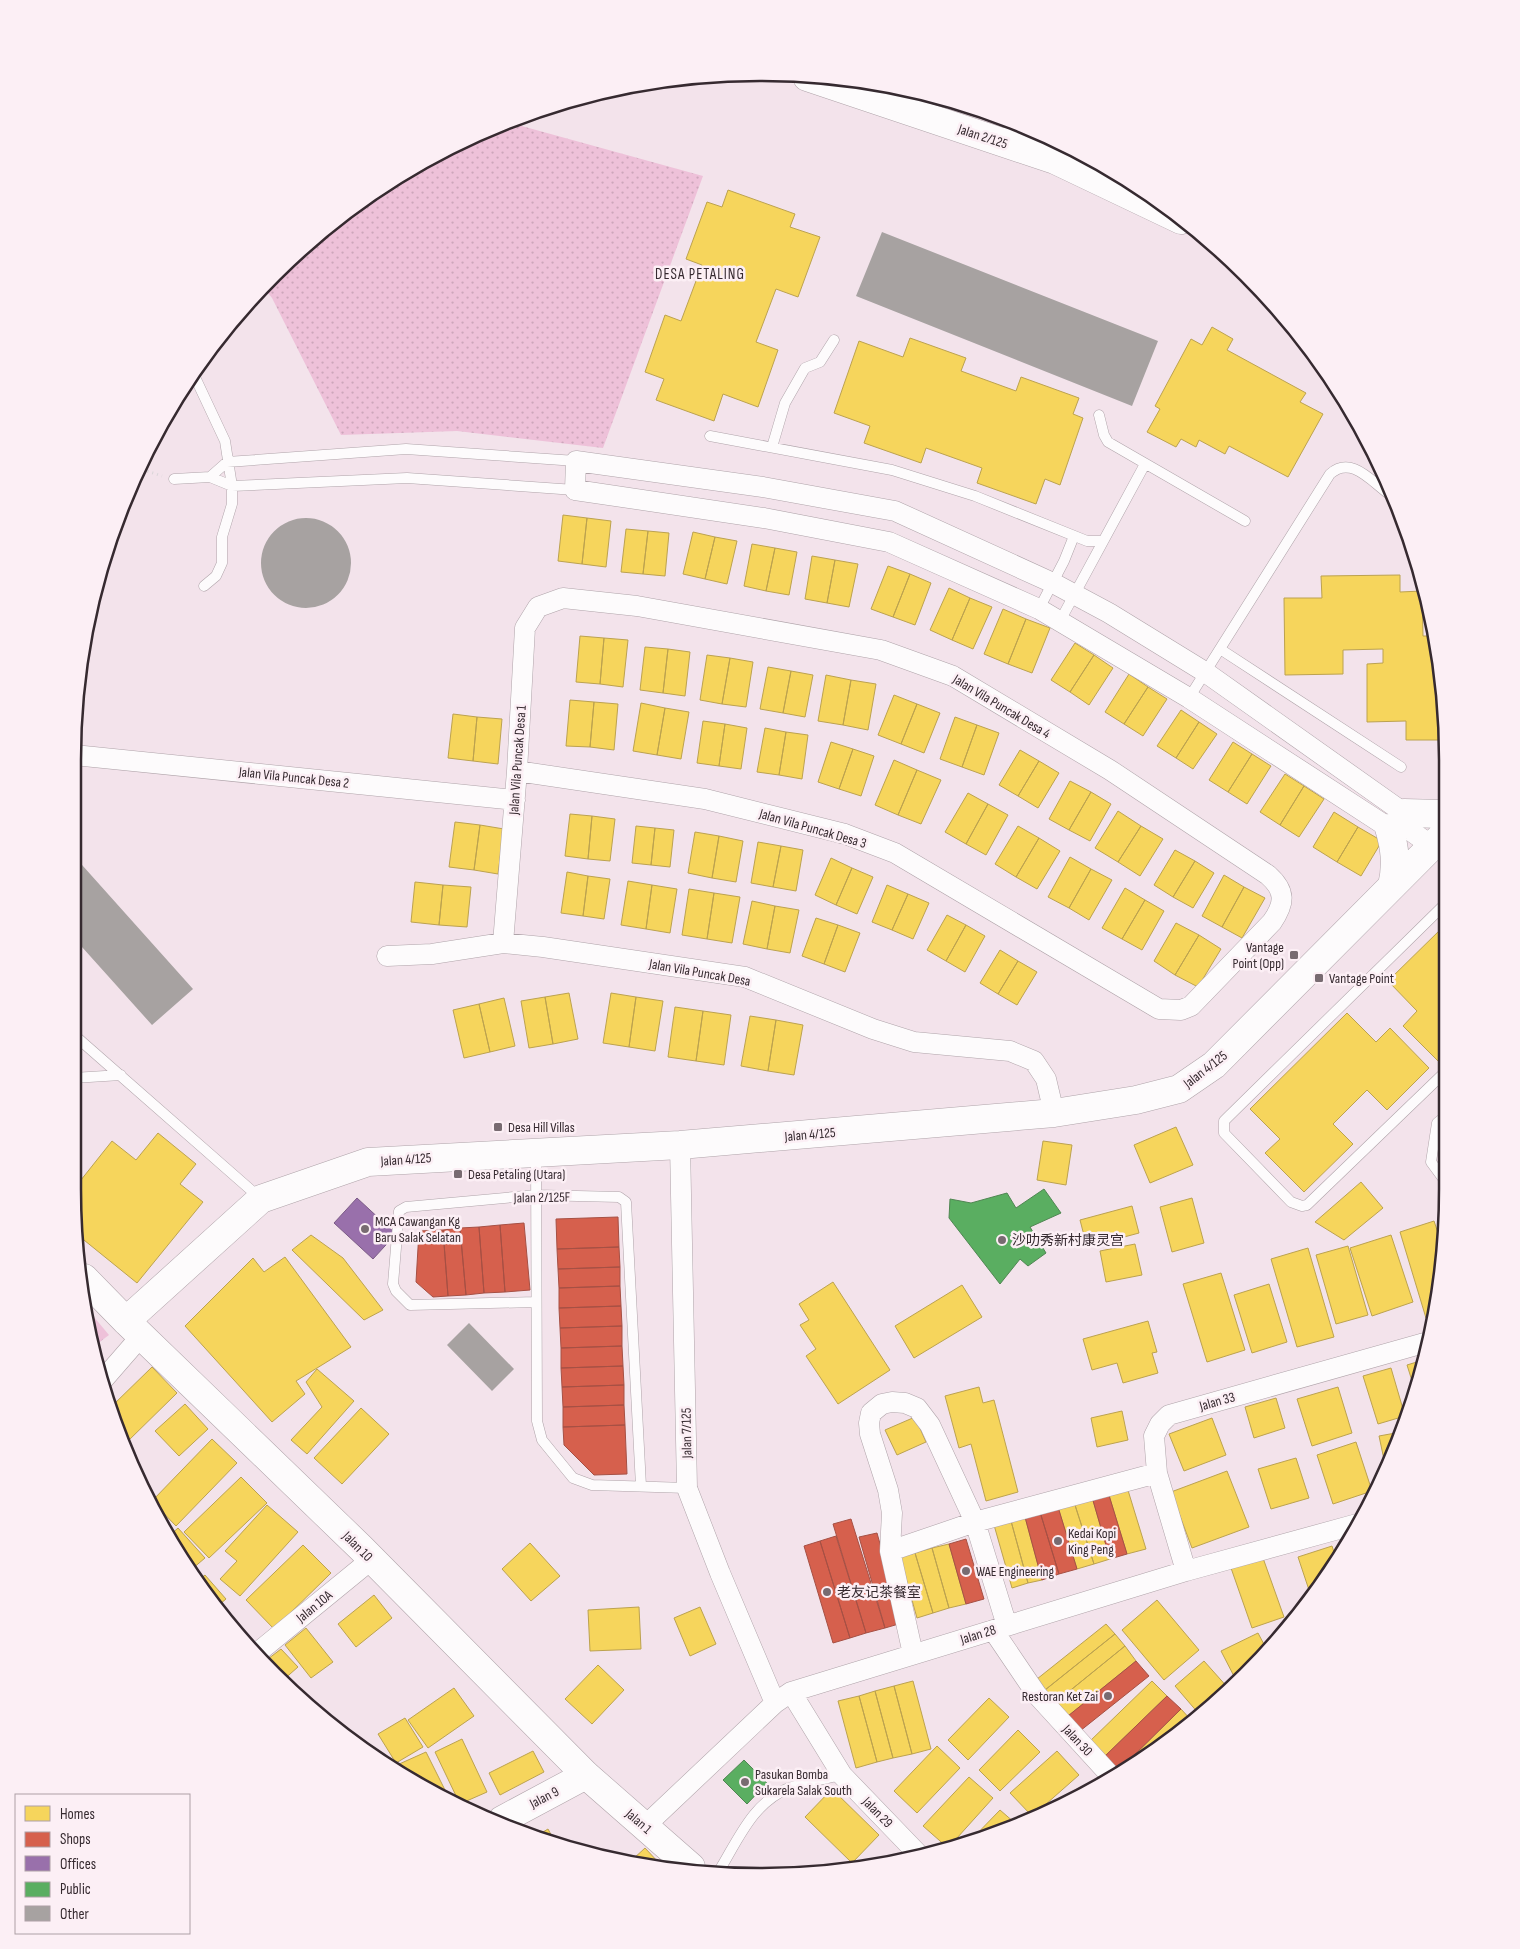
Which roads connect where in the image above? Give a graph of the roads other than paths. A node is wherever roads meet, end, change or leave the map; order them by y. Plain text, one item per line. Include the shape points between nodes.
1 (850, 87) edge
2 (917, 103) edge
3 (947, 113) edge
4 (1035, 140) edge
5 (1052, 156) junction
6 (1114, 181) edge
7 (834, 340) dead end
8 (197, 382) edge
9 (1099, 415) dead end
10 (710, 436) dead end
11 (772, 447) junction
12 (576, 461) junction
13 (227, 462) junction
14 (1145, 464) junction
15 (210, 477) junction
16 (174, 479) road end
17 (232, 486) junction
18 (1382, 488) edge
19 (575, 490) junction
20 (1245, 521) dead end
21 (1074, 536) junction
22 (1103, 541) junction
23 (1053, 582) junction
24 (204, 586) dead end
25 (1076, 594) junction
26 (563, 598) joint
27 (1039, 608) junction
28 (1060, 621) junction
29 (1220, 649) junction
30 (1205, 672) junction
31 (1189, 698) junction
32 (81, 756) edge
33 (1401, 767) dead end
34 (518, 771) junction
35 (515, 800) junction
36 (1439, 815) edge
37 (1401, 823) junction
38 (1437, 841) edge
39 (1392, 886) junction
40 (1439, 910) edge
41 (503, 943) junction
42 (387, 956) dead end
43 (1159, 1009) joint
44 (81, 1041) edge
45 (122, 1075) junction
46 (81, 1078) edge
47 (1439, 1078) edge
48 (1054, 1113) junction
49 (1439, 1122) edge
50 (680, 1145) junction
51 (536, 1152) junction
52 (1439, 1172) edge
53 (536, 1195) junction
54 (261, 1199) junction
55 (88, 1282) edge
56 (536, 1302) junction
57 (134, 1328) junction
58 (1421, 1344) edge
59 (107, 1373) edge
60 (1157, 1473) junction
61 (641, 1486) junction
62 (687, 1488) junction
63 (975, 1522) junction
64 (1349, 1526) edge
65 (890, 1551) junction
66 (372, 1559) junction
67 (1186, 1571) junction
68 (1000, 1628) junction
69 (261, 1649) edge
70 (913, 1654) junction
71 (791, 1692) junction
72 (775, 1703) junction
73 (1107, 1772) edge
74 (586, 1775) junction
75 (842, 1775) junction
76 (506, 1818) edge
77 (645, 1826) junction
78 (915, 1850) edge
79 (686, 1863) edge
80 (722, 1866) edge

1 - 2 street, Jalan 2/125
2 - 3 street, Jalan 2/125
3 - 5 street, Jalan 2/125
4 - 5 street
5 - 6 street, Jalan 2/125
7 - 11 lane via 820,362 805,368 785,403
8 - 13 lane via 225,441
9 - 14 lane via 1108,442
10 - 11 lane
11 - 21 lane via 892,470 975,496
12 - 13 lane via 406,449
12 - 19 street
12 - 23 street via 763,487 895,511
13 - 15 lane
13 - 17 lane
14 - 20 lane
14 - 22 lane
15 - 16 lane
15 - 17 lane
17 - 19 lane via 407,478
17 - 24 lane via 232,504 222,537 222,563 216,576
18 - 29 lane via 1351,467 1344,466 1330,474
19 - 27 street via 764,518 890,542
21 - 22 lane via 1091,542
21 - 23 lane
22 - 25 lane
23 - 25 street
23 - 27 lane
25 - 28 lane
25 - 30 street
26 - 34 street, Jalan Vila Puncak Desa 1 via 538,607 525,628
26 - 43 street, Jalan Vila Puncak Desa 4 via 636,606 872,648 953,676 1110,770 1268,874 1282,891 1280,911 1272,922 1190,1006 1181,1010
27 - 28 street
28 - 31 street
29 - 30 lane
29 - 33 lane
30 - 31 lane
30 - 37 street
31 - 37 street
32 - 35 street, Jalan Vila Puncak Desa 2
34 - 35 street, Jalan Vila Puncak Desa 1
34 - 43 street, Jalan Vila Puncak Desa 3 via 706,799 845,834 895,853
35 - 41 street, Jalan Vila Puncak Desa 1
36 - 37 street
37 - 38 street
37 - 39 street
38 - 39 street, Jalan 4/125
39 - 48 street, Jalan 4/125 via 1214,1065 1179,1088 1136,1100
40 - 47 lane via 1224,1121 1224,1133 1291,1202 1308,1205
41 - 42 street, Jalan Vila Puncak Desa via 432,954
41 - 48 street, Jalan Vila Puncak Desa via 745,977 873,1029 914,1042 1010,1052 1034,1061 1046,1079
44 - 45 lane
45 - 46 lane
45 - 54 lane
48 - 50 street, Jalan 4/125
49 - 52 lane via 1430,1162
50 - 51 street, Jalan 4/125
50 - 62 street, Jalan 7/125
51 - 53 lane
51 - 54 street, Jalan 4/125 via 368,1162
53 - 56 lane
53 - 56 lane, Jalan 2/125F via 402,1208 398,1215 393,1284 407,1303 414,1306
53 - 61 lane, Jalan 2/125F via 619,1197 626,1202
54 - 57 street, Jalan 4/125
55 - 57 street, Jalan 10
56 - 61 lane via 537,1421 542,1440 573,1478 592,1485
57 - 59 street
57 - 66 street, Jalan 10
58 - 60 street, Jalan 33 via 1169,1415 1154,1436
60 - 63 street
60 - 67 street, Jalan 33
61 - 62 lane
62 - 72 street, Jalan 7/125
63 - 65 street
63 - 65 street, Jalan 30 via 923,1414 905,1403 882,1404 871,1413 869,1423 892,1513
63 - 68 street, Jalan 30
64 - 67 street, Jalan 28
65 - 70 street, Jalan 30
66 - 69 street, Jalan 10A
66 - 74 street, Jalan 10
67 - 68 street, Jalan 28
68 - 70 street, Jalan 28
68 - 73 street, Jalan 30 via 1037,1695
70 - 71 street, Jalan 28
71 - 72 street, Jalan 28
71 - 75 street, Jalan 29
72 - 77 street, Jalan 28
74 - 76 street, Jalan 9
74 - 77 street, Jalan 1
75 - 78 street, Jalan 29
75 - 80 lane via 774,1795 760,1806
77 - 79 street, Jalan 1

